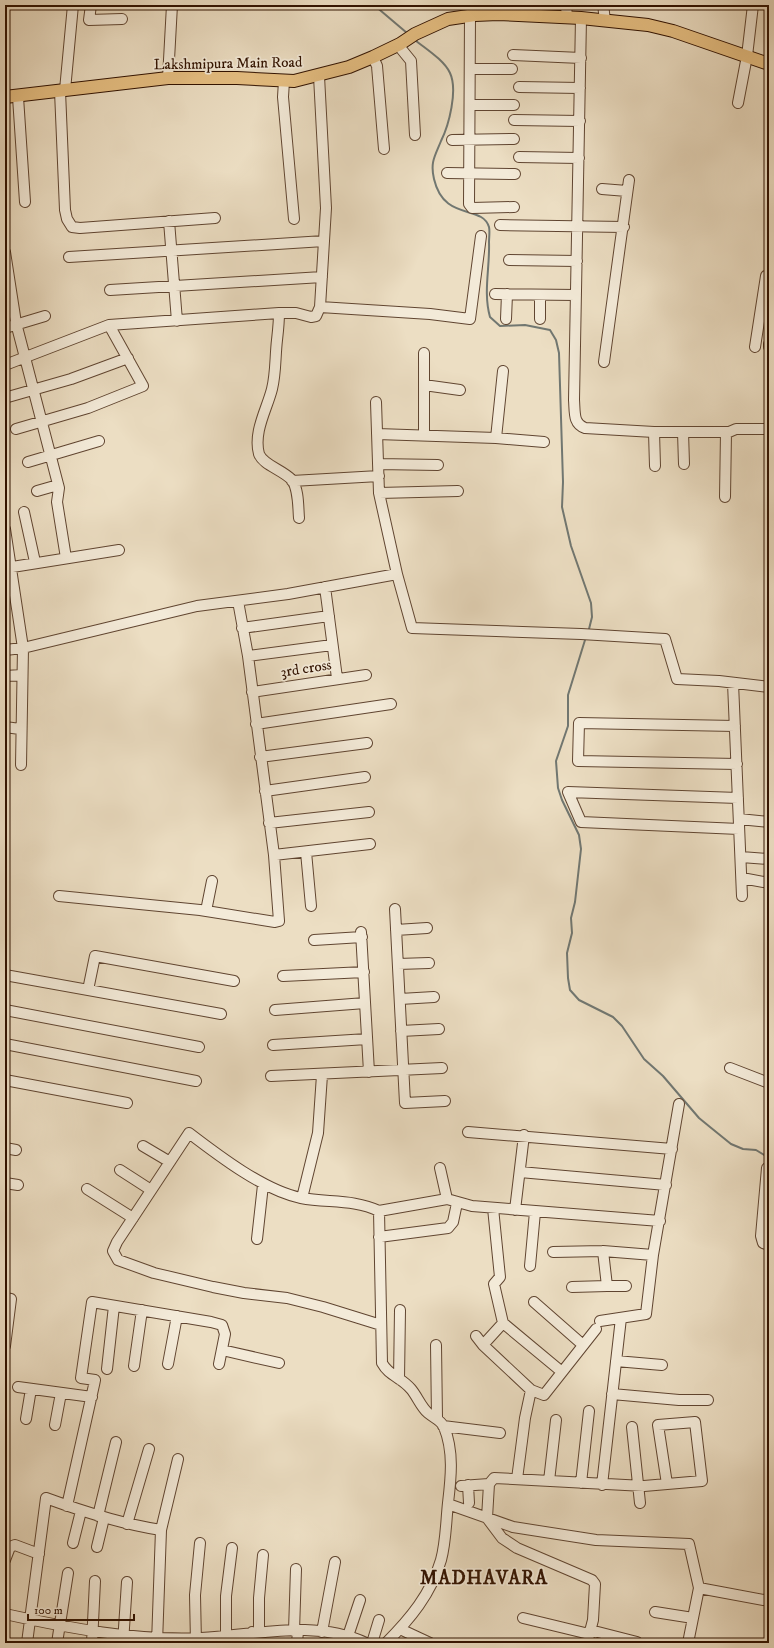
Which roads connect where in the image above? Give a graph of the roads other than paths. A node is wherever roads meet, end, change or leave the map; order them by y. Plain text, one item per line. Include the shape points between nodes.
1 (73, 5) edge
2 (91, 5) edge
3 (172, 5) edge
4 (566, 5) edge
5 (603, 5) edge
6 (753, 5) edge
7 (497, 10) edge
8 (530, 10) edge
9 (470, 16) junction
10 (567, 18) junction
11 (581, 18) junction
12 (122, 19) dead end
13 (605, 20) junction
14 (399, 45) junction
15 (514, 55) dead end
16 (747, 56) junction
17 (373, 57) junction
18 (580, 58) junction
19 (769, 64) edge
20 (470, 69) junction
21 (512, 69) dead end
22 (319, 76) junction
23 (168, 78) junction
24 (284, 81) junction
25 (519, 87) dead end
26 (580, 88) junction
27 (62, 91) junction
28 (5, 97) edge
29 (18, 97) junction
30 (738, 103) dead end
31 (470, 105) junction
32 (514, 105) dead end
33 (514, 120) dead end
34 (580, 121) junction
35 (415, 135) dead end
36 (514, 139) dead end
37 (452, 140) dead end
38 (469, 140) junction
39 (384, 148) dead end
40 (519, 157) dead end
41 (579, 158) junction
42 (447, 173) dead end
43 (469, 173) junction
44 (515, 174) dead end
45 (629, 180) dead end
46 (602, 190) dead end
47 (627, 191) junction
48 (25, 202) dead end
49 (514, 208) dead end
50 (215, 218) dead end
51 (294, 219) dead end
52 (169, 221) junction
53 (500, 225) dead end
54 (578, 226) junction
55 (624, 227) junction
56 (481, 236) dead end
57 (324, 241) junction
58 (5, 252) edge
59 (172, 252) junction
60 (69, 257) dead end
61 (509, 260) dead end
62 (577, 261) junction
63 (769, 276) edge
64 (322, 277) junction
65 (174, 285) junction
66 (110, 290) dead end
67 (495, 294) dead end
68 (507, 294) junction
69 (540, 295) junction
70 (576, 295) junction
71 (320, 308) junction
72 (765, 309) edge
73 (279, 313) junction
74 (45, 316) dead end
75 (506, 319) dead end
76 (540, 320) dead end
77 (177, 321) junction
78 (16, 323) junction
79 (109, 325) junction
80 (5, 328) edge
81 (769, 344) edge
82 (755, 347) dead end
83 (768, 347) edge
84 (424, 353) dead end
85 (25, 357) junction
86 (128, 358) junction
87 (604, 362) dead end
88 (5, 365) edge
89 (503, 371) dead end
90 (424, 385) junction
91 (34, 390) junction
92 (460, 390) dead end
93 (8, 397) dead end
94 (376, 402) dead end
95 (42, 422) junction
96 (16, 429) dead end
97 (769, 429) edge
98 (654, 432) junction
99 (683, 432) junction
100 (726, 432) junction
101 (377, 434) junction
102 (424, 435) junction
103 (496, 438) junction
104 (99, 441) dead end
105 (544, 442) dead end
106 (50, 455) junction
107 (28, 462) dead end
108 (378, 464) junction
109 (684, 464) dead end
110 (438, 465) dead end
111 (656, 466) dead end
112 (379, 476) junction
113 (292, 481) junction
114 (58, 485) junction
115 (37, 491) dead end
116 (458, 491) dead end
117 (379, 493) junction
118 (725, 497) dead end
119 (24, 512) dead end
120 (299, 518) dead end
121 (5, 529) edge
122 (119, 550) dead end
123 (66, 558) junction
124 (35, 562) junction
125 (8, 567) edge
126 (397, 574) junction
127 (325, 587) junction
128 (238, 601) junction
129 (329, 616) junction
130 (242, 628) junction
131 (332, 645) junction
132 (23, 648) junction
133 (5, 650) edge
134 (248, 656) junction
135 (22, 675) junction
136 (366, 675) dead end
137 (5, 676) edge
138 (337, 678) junction
139 (733, 683) junction
140 (769, 687) edge
141 (252, 692) junction
142 (391, 704) dead end
143 (256, 724) junction
144 (735, 726) junction
145 (5, 727) edge
146 (20, 729) junction
147 (367, 743) dead end
148 (260, 757) junction
149 (737, 764) junction
150 (21, 765) dead end
151 (365, 777) dead end
152 (265, 791) junction
153 (738, 798) junction
154 (369, 812) dead end
155 (738, 819) junction
156 (769, 822) edge
157 (269, 823) junction
158 (739, 829) junction
159 (370, 844) dead end
160 (306, 852) junction
161 (274, 855) junction
162 (741, 857) junction
163 (769, 859) edge
164 (742, 878) junction
165 (212, 881) dead end
166 (769, 883) edge
167 (59, 896) dead end
168 (742, 896) dead end
169 (312, 906) dead end
170 (395, 910) dead end
171 (206, 911) junction
172 (427, 928) dead end
173 (396, 930) junction
174 (314, 940) dead end
175 (429, 963) dead end
176 (398, 964) junction
177 (364, 972) junction
178 (5, 975) edge
179 (283, 976) dead end
180 (234, 981) dead end
181 (88, 990) junction
182 (434, 997) dead end
183 (400, 998) junction
184 (365, 1003) junction
185 (5, 1010) edge
186 (275, 1010) dead end
187 (221, 1014) dead end
188 (439, 1029) dead end
189 (401, 1031) junction
190 (367, 1039) junction
191 (5, 1044) edge
192 (273, 1045) dead end
193 (200, 1047) dead end
194 (442, 1068) dead end
195 (730, 1068) dead end
196 (403, 1070) junction
197 (369, 1072) junction
198 (322, 1075) junction
199 (271, 1076) dead end
200 (5, 1080) edge
201 (196, 1081) dead end
202 (769, 1083) edge
203 (445, 1101) dead end
204 (127, 1102) dead end
205 (679, 1104) dead end
206 (468, 1132) dead end
207 (524, 1136) junction
208 (143, 1146) dead end
209 (5, 1148) edge
210 (672, 1149) junction
211 (16, 1150) dead end
212 (170, 1162) junction
213 (440, 1168) dead end
214 (766, 1168) dead end
215 (120, 1170) dead end
216 (520, 1172) junction
217 (5, 1183) edge
218 (18, 1185) dead end
219 (263, 1185) junction
220 (666, 1185) junction
221 (87, 1189) dead end
222 (151, 1190) junction
223 (302, 1198) junction
224 (452, 1201) junction
225 (493, 1208) junction
226 (515, 1210) junction
227 (379, 1211) junction
228 (535, 1212) junction
229 (133, 1218) junction
230 (660, 1221) junction
231 (379, 1237) junction
232 (257, 1239) dead end
233 (769, 1245) edge
234 (603, 1251) junction
235 (553, 1252) dead end
236 (653, 1255) junction
237 (530, 1266) dead end
238 (607, 1286) junction
239 (626, 1286) dead end
240 (572, 1287) dead end
241 (5, 1298) edge
242 (534, 1302) dead end
243 (114, 1306) junction
244 (142, 1310) junction
245 (400, 1310) dead end
246 (176, 1316) junction
247 (621, 1318) junction
248 (503, 1323) junction
249 (381, 1325) junction
250 (476, 1336) dead end
251 (436, 1345) dead end
252 (483, 1345) junction
253 (583, 1345) junction
254 (5, 1346) edge
255 (222, 1350) junction
256 (616, 1361) junction
257 (279, 1363) dead end
258 (168, 1364) dead end
259 (219, 1364) dead end
260 (662, 1365) dead end
261 (134, 1366) dead end
262 (107, 1369) dead end
263 (562, 1372) junction
264 (399, 1378) junction
265 (18, 1387) dead end
266 (31, 1389) junction
267 (530, 1390) junction
268 (61, 1393) junction
269 (612, 1394) junction
270 (92, 1397) junction
271 (708, 1400) dead end
272 (589, 1411) dead end
273 (26, 1419) dead end
274 (556, 1420) dead end
275 (440, 1422) junction
276 (55, 1425) dead end
277 (632, 1427) dead end
278 (500, 1433) dead end
279 (116, 1442) dead end
280 (149, 1449) dead end
281 (178, 1459) dead end
282 (517, 1478) junction
283 (549, 1481) junction
284 (581, 1483) junction
285 (489, 1484) junction
286 (667, 1484) junction
287 (602, 1485) junction
288 (638, 1486) junction
289 (469, 1503) dead end
290 (640, 1503) dead end
291 (448, 1504) junction
292 (67, 1506) junction
293 (81, 1511) junction
294 (101, 1517) junction
295 (487, 1518) junction
296 (126, 1524) junction
297 (161, 1530) junction
298 (73, 1543) dead end
299 (200, 1543) dead end
300 (96, 1547) dead end
301 (232, 1548) dead end
302 (39, 1554) junction
303 (263, 1555) dead end
304 (5, 1560) edge
305 (335, 1562) dead end
306 (296, 1569) dead end
307 (68, 1574) dead end
308 (95, 1581) dead end
309 (127, 1582) dead end
310 (699, 1588) junction
311 (360, 1600) dead end
312 (769, 1601) edge
313 (655, 1612) dead end
314 (5, 1614) edge
315 (523, 1618) dead end
316 (693, 1618) junction
317 (30, 1620) junction
318 (379, 1620) dead end
319 (60, 1626) junction
320 (400, 1629) junction
321 (93, 1631) junction
322 (296, 1631) junction
323 (256, 1632) junction
324 (322, 1632) junction
325 (589, 1636) edge
326 (342, 1638) edge
327 (123, 1639) edge
328 (226, 1639) edge
329 (157, 1640) edge
330 (196, 1640) edge
331 (637, 1642) edge
332 (27, 1643) edge
333 (57, 1643) edge
334 (92, 1643) edge
335 (251, 1643) edge
336 (297, 1643) edge
337 (366, 1643) edge
338 (372, 1643) edge
339 (386, 1643) edge
340 (430, 1643) edge
341 (688, 1643) edge

1 - 27 street
2 - 12 street via 90,20
3 - 23 street
4 - 10 street
5 - 13 street
6 - 16 street
7 - 8 main road, Lakshmipura Main Road
7 - 9 main road, Lakshmipura Main Road
8 - 10 main road, Lakshmipura Main Road
9 - 14 main road, Lakshmipura Main Road via 448,19
9 - 20 street
10 - 11 main road, Lakshmipura Main Road
11 - 13 main road, Lakshmipura Main Road
11 - 18 street
13 - 16 main road, Lakshmipura Main Road via 654,26
14 - 17 main road, Lakshmipura Main Road
14 - 35 street via 411,61
15 - 18 street
16 - 19 main road, Lakshmipura Main Road
16 - 30 street
17 - 22 main road, Lakshmipura Main Road
17 - 39 street via 377,66
18 - 26 street
20 - 21 street
20 - 31 street
22 - 24 main road, Lakshmipura Main Road
22 - 57 street via 326,208
23 - 24 main road, Lakshmipura Main Road
23 - 27 main road, Lakshmipura Main Road
24 - 51 street via 283,97
25 - 26 street
26 - 34 street
27 - 29 main road, Lakshmipura Main Road
27 - 52 street via 65,210 66,219 72,227
28 - 29 main road, Lakshmipura Main Road
29 - 48 street
31 - 32 street
31 - 38 street
33 - 34 street
34 - 41 street
36 - 38 street
37 - 38 street
38 - 43 street
40 - 41 street
41 - 54 street
42 - 43 street
43 - 44 street
43 - 49 street via 469,204 472,208
45 - 47 street
46 - 47 street
47 - 55 street
50 - 52 street
52 - 59 street
53 - 54 street
54 - 55 street
54 - 62 street
55 - 87 street
56 - 71 street via 470,319 430,314
57 - 59 street
57 - 64 street
58 - 78 street
59 - 60 street
59 - 65 street
61 - 62 street
62 - 70 street
63 - 72 street via 766,276
64 - 65 street
64 - 71 street
65 - 66 street
65 - 77 street
67 - 68 street
68 - 69 street
68 - 75 street
69 - 70 street
69 - 76 street
70 - 98 street via 576,421 579,426 585,428
71 - 73 street via 316,316 311,317 296,313
72 - 82 street
73 - 77 street
73 - 113 street via 272,389 260,422 259,446 265,462 280,470
74 - 78 street
77 - 79 street
78 - 80 street
78 - 85 street
79 - 85 street
79 - 86 street
81 - 83 street
84 - 90 street
85 - 88 street
85 - 91 street
86 - 91 street
86 - 95 street via 144,386 88,408
89 - 103 street
90 - 92 street
90 - 102 street
91 - 93 street
91 - 95 street
94 - 101 street
95 - 96 street
95 - 106 street
97 - 100 street via 736,429
98 - 99 street
98 - 111 street
99 - 100 street
99 - 109 street
100 - 118 street
101 - 102 street
101 - 108 street
102 - 103 street
103 - 105 street
104 - 106 street
106 - 107 street
106 - 114 street
108 - 110 street
108 - 112 street
112 - 113 street
112 - 117 street
113 - 120 street via 297,492
114 - 115 street
114 - 123 street via 57,502
116 - 117 street
117 - 126 street
119 - 124 street
121 - 125 street
122 - 123 street
123 - 124 street
124 - 125 street
125 - 132 street
126 - 127 street
126 - 139 street via 412,628 665,639 677,679
127 - 128 street
127 - 129 street
128 - 130 street
128 - 132 street via 197,606
129 - 130 street
129 - 131 street
130 - 134 street
131 - 134 street
131 - 138 street
132 - 133 street
132 - 135 street
134 - 141 street
135 - 137 street
135 - 146 street
136 - 138 street, 3rd cross
138 - 141 street, 3rd cross
139 - 140 street
139 - 144 street
141 - 143 street
142 - 143 street
143 - 148 street
144 - 149 street
144 - 149 street via 579,723 578,761
145 - 146 street
146 - 150 street
147 - 148 street
148 - 152 street
149 - 153 street
151 - 152 street
152 - 157 street
153 - 155 street
153 - 158 street via 568,792 580,822
154 - 157 street
155 - 156 street
155 - 158 street
157 - 161 street
158 - 162 street
159 - 160 street
160 - 161 street
160 - 169 street
161 - 171 street via 279,921
162 - 163 street
162 - 164 street
164 - 166 street
164 - 168 street
165 - 171 street
167 - 171 street
170 - 173 street
172 - 173 street
173 - 176 street
174 - 177 street via 361,935
175 - 176 street
176 - 183 street
177 - 179 street
177 - 184 street
178 - 181 street
180 - 181 street via 95,956
181 - 187 street
182 - 183 street
183 - 189 street
184 - 186 street
184 - 190 street
185 - 193 street
188 - 189 street
189 - 196 street
190 - 192 street
190 - 197 street
191 - 201 street
194 - 196 street
195 - 202 street
196 - 197 street
196 - 203 street via 405,1103
197 - 198 street
198 - 199 street
198 - 223 street via 318,1133
200 - 204 street
205 - 210 street
206 - 207 street
207 - 210 street
207 - 216 street
208 - 212 street
209 - 211 street
210 - 220 street
212 - 219 street via 189,1133
212 - 222 street
213 - 224 street
214 - 233 street via 761,1236 763,1243
215 - 222 street
216 - 220 street
216 - 226 street
217 - 218 street
219 - 223 street
219 - 232 street
220 - 230 street
221 - 229 street
222 - 229 street
223 - 227 street via 349,1202
224 - 225 street
224 - 227 street
224 - 231 street via 453,1222 448,1228
225 - 226 street
225 - 248 street via 500,1277 494,1284
226 - 228 street
227 - 231 street
228 - 230 street
228 - 237 street
229 - 249 street via 117,1242 114,1251 118,1260 154,1273 244,1294 295,1299
230 - 236 street
231 - 249 street
234 - 235 street
234 - 236 street
234 - 238 street
236 - 247 street via 646,1314
238 - 239 street
238 - 240 street
241 - 254 street via 11,1299
242 - 253 street
243 - 244 street
243 - 262 street
243 - 270 street via 92,1302 82,1378 95,1380
244 - 246 street
244 - 261 street
245 - 264 street
246 - 255 street via 222,1325 225,1334
246 - 258 street
247 - 253 street via 598,1325
247 - 256 street
248 - 252 street
248 - 263 street
249 - 264 street via 382,1363 387,1372
250 - 252 street
251 - 275 street
252 - 267 street
253 - 263 street
255 - 257 street
255 - 259 street
256 - 260 street
256 - 269 street
263 - 267 street via 544,1395
264 - 275 street via 410,1388 428,1413
265 - 266 street
266 - 268 street
266 - 273 street
267 - 282 street
268 - 270 street
268 - 276 street
269 - 271 street
269 - 287 street
270 - 292 street
272 - 284 street
274 - 283 street
275 - 278 street
275 - 291 street via 448,1444 451,1473
277 - 288 street
279 - 294 street
280 - 296 street
281 - 297 street
282 - 283 street
282 - 285 street via 494,1478
283 - 284 street
284 - 287 street
285 - 289 street via 465,1486
285 - 295 street
286 - 286 street via 658,1425 695,1422 702,1481
286 - 288 street
287 - 288 street
288 - 290 street
291 - 295 street
291 - 320 street via 441,1560 427,1592 412,1617
292 - 293 street
292 - 302 street via 46,1498
293 - 294 street
293 - 298 street
294 - 296 street
294 - 300 street
295 - 310 street via 513,1527 596,1540 689,1544
295 - 325 street via 502,1538 517,1548 592,1580 595,1584
296 - 297 street
297 - 329 street
299 - 330 street via 195,1595
301 - 328 street via 226,1596
302 - 304 street via 14,1545 10,1547
302 - 317 street
303 - 323 street
305 - 324 street
306 - 322 street
307 - 319 street
308 - 321 street
309 - 327 street
310 - 312 street
310 - 316 street
311 - 326 street
313 - 316 street
314 - 317 street
315 - 325 street
316 - 341 street
317 - 319 street
317 - 332 street
318 - 338 street
319 - 321 street
319 - 333 street
320 - 339 street
320 - 340 street
321 - 327 street
321 - 334 street
322 - 323 street
322 - 324 street
322 - 336 street
323 - 328 street
323 - 335 street
324 - 326 street
325 - 331 street
326 - 337 street
327 - 329 street
328 - 330 street
329 - 330 street

